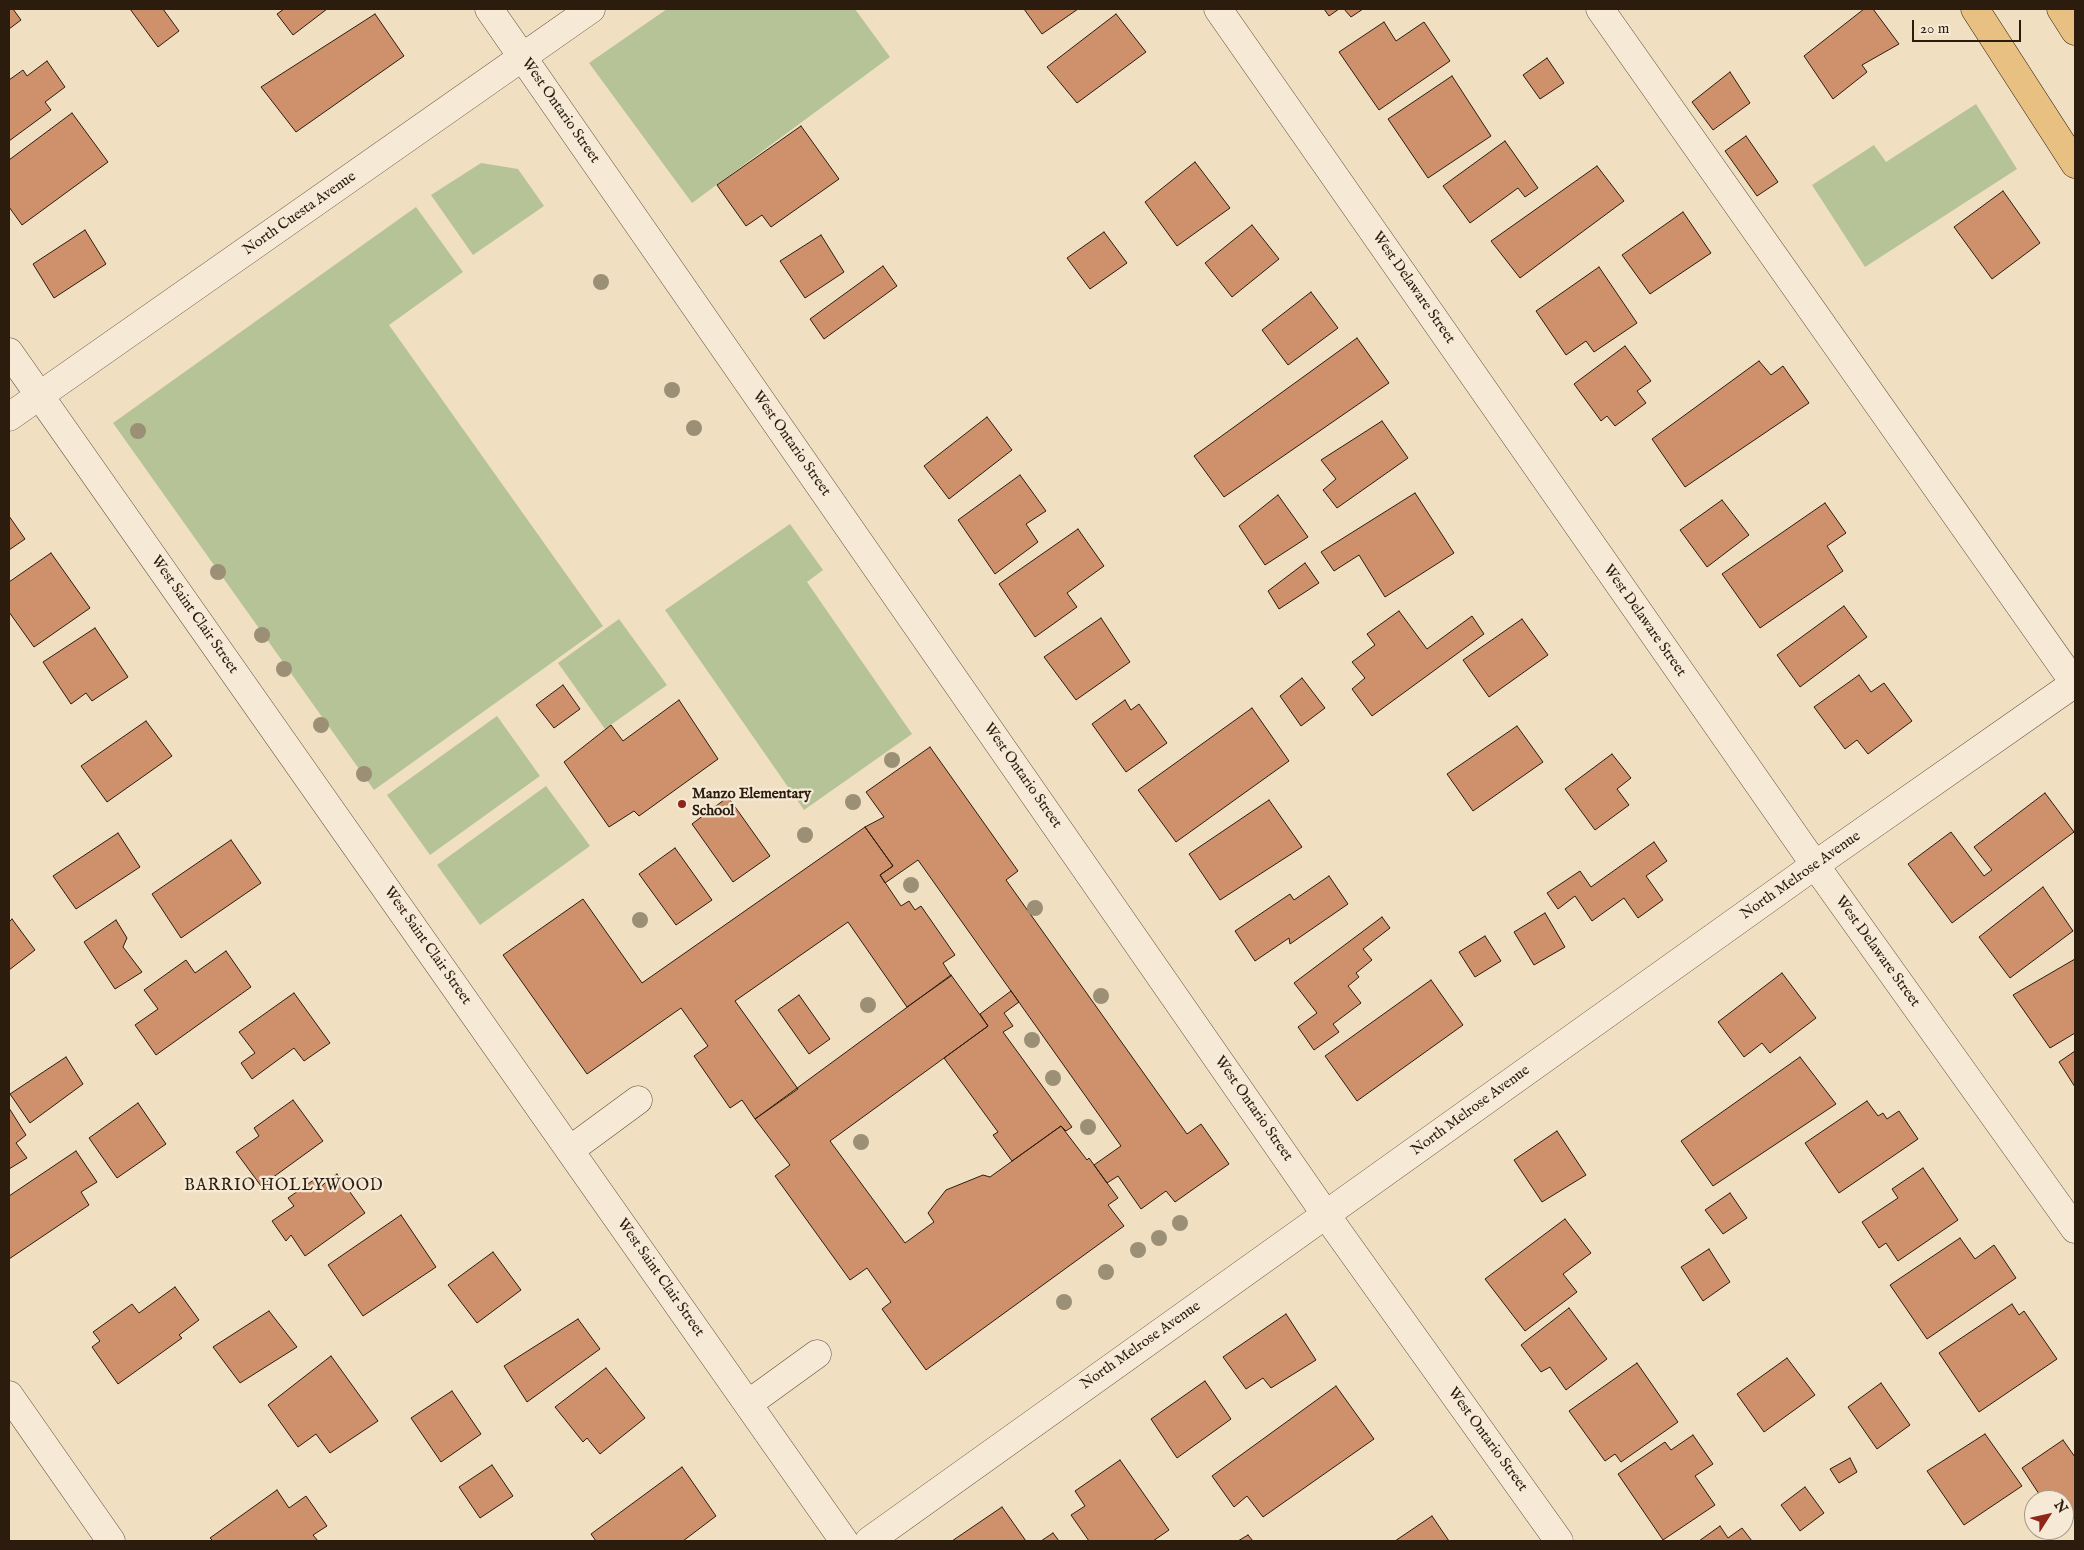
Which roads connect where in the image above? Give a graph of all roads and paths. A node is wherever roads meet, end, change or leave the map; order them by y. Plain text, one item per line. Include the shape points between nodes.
1 (489, 9) edge
2 (592, 9) edge
3 (1218, 9) edge
4 (1600, 9) edge
5 (1975, 9) edge
6 (2060, 9) edge
7 (2075, 31) edge
8 (523, 57) junction
9 (2075, 164) edge
10 (9, 352) edge
11 (40, 395) junction
12 (9, 417) edge
13 (2075, 684) edge
14 (1815, 865) junction
15 (638, 1100) dead end
16 (570, 1150) junction
17 (1326, 1215) junction
18 (2075, 1229) edge
19 (817, 1354) dead end
20 (9, 1395) edge
21 (748, 1404) junction
22 (111, 1541) edge
23 (844, 1541) edge
24 (869, 1541) edge
25 (1560, 1541) edge

1 - 8 street, West Ontario Street
2 - 8 street, North Cuesta Avenue
3 - 14 street, West Delaware Street
4 - 13 street
5 - 9 main road
6 - 7 main road
8 - 11 street, North Cuesta Avenue
8 - 17 street, West Ontario Street
10 - 11 street, West Saint Clair Street
11 - 12 street, North Cuesta Avenue
11 - 16 street, West Saint Clair Street
13 - 14 street, North Melrose Avenue
14 - 17 street, North Melrose Avenue
14 - 18 street, West Delaware Street
15 - 16 street
16 - 21 street, West Saint Clair Street
17 - 24 street, North Melrose Avenue
17 - 25 street, West Ontario Street
19 - 21 street
20 - 22 street
21 - 23 street, West Saint Clair Street

